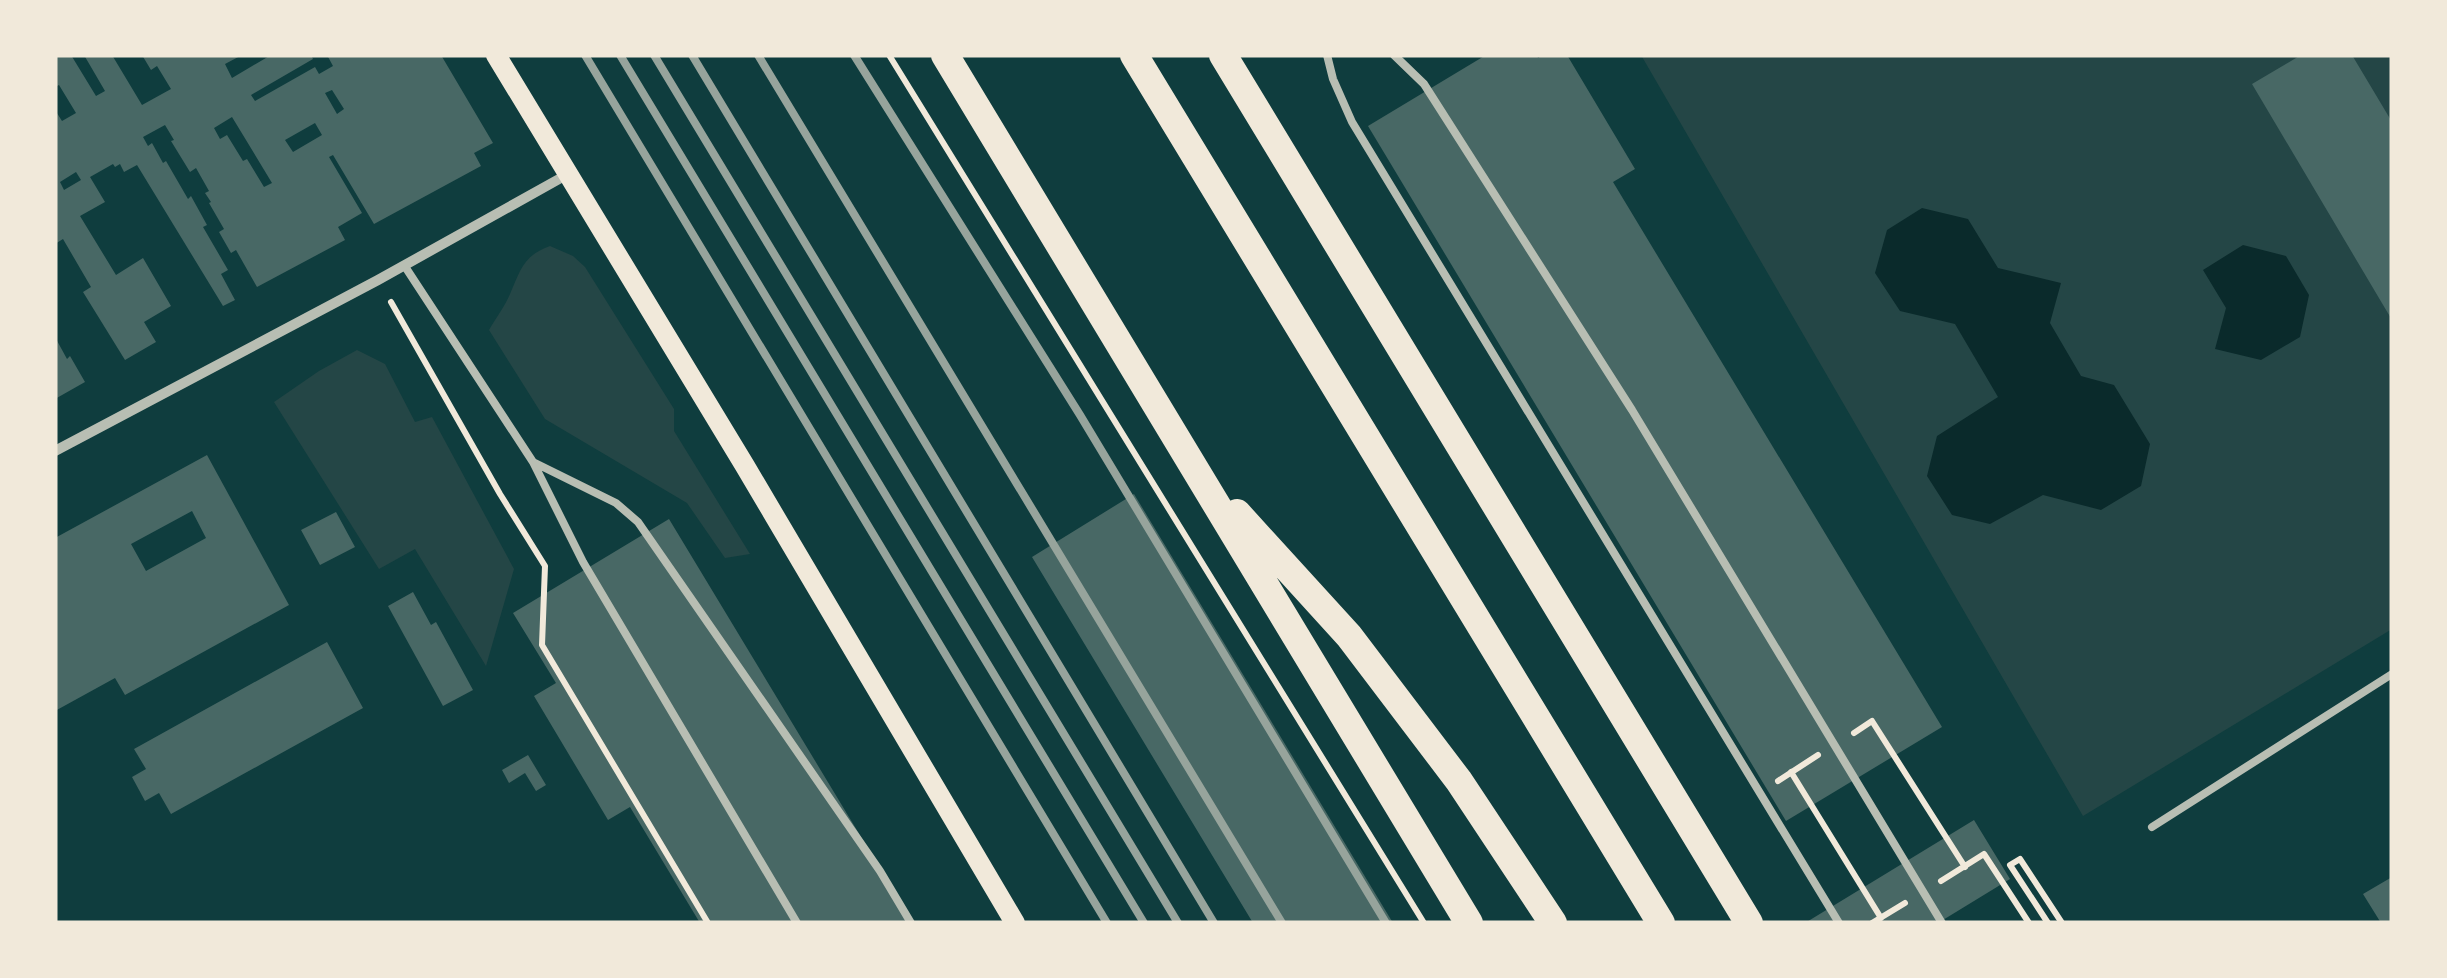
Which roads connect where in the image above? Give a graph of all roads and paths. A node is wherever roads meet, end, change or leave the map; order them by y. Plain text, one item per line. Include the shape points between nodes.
1 (496, 55) edge
2 (888, 55) edge
3 (946, 55) edge
4 (1134, 55) edge
5 (1222, 55) edge
6 (1327, 55) edge
7 (1394, 55) edge
8 (568, 174) junction
9 (404, 265) junction
10 (378, 280) junction
11 (55, 450) edge
12 (533, 462) junction
13 (1196, 469) junction
14 (2392, 674) edge
15 (1872, 722) dead end
16 (1791, 772) dead end
17 (2152, 827) dead end
18 (1880, 918) dead end
19 (708, 923) edge
20 (797, 923) edge
21 (911, 923) edge
22 (1015, 923) edge
23 (1424, 923) edge
24 (1469, 923) edge
25 (1554, 923) edge
26 (1661, 923) edge
27 (1749, 923) edge
28 (1839, 923) edge
29 (1942, 923) edge
30 (2029, 923) edge
31 (2048, 923) edge
32 (2062, 923) edge

1 - 8 main road
2 - 23 path
3 - 13 highway
4 - 26 highway
5 - 27 highway
6 - 28 lane via 1352,122
7 - 29 lane via 1424,84 1621,394
8 - 9 street
8 - 22 main road
9 - 10 street
9 - 12 lane
10 - 11 street
10 - 19 path via 545,566 542,644
12 - 20 lane via 583,562
12 - 21 lane via 638,522
13 - 24 highway
13 - 25 highway via 1349,636 1459,781
14 - 17 lane
15 - 30 path via 1965,867 1984,854
16 - 18 path
31 - 32 path via 2010,864 2020,858

